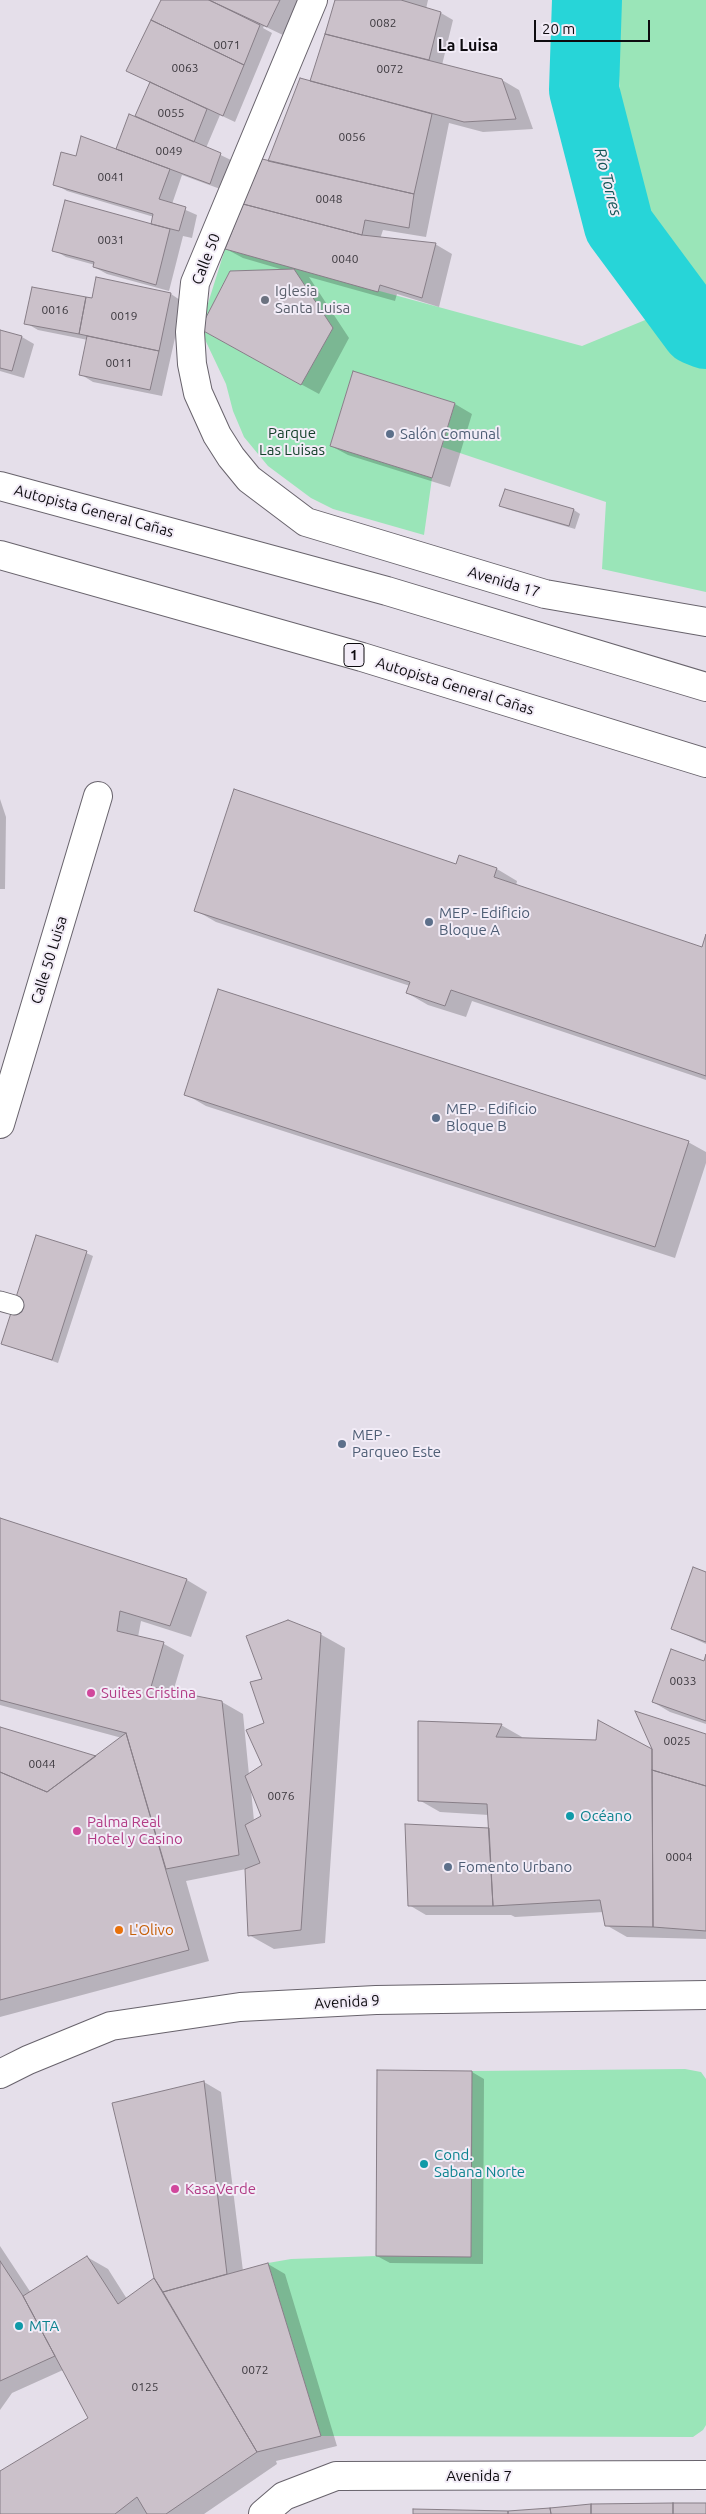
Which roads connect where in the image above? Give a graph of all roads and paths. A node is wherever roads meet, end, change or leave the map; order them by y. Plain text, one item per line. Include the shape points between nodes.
1 (312, 0) edge
2 (0, 486) edge
3 (306, 522) joint
4 (0, 555) edge
5 (706, 622) edge
6 (616, 660) junction
7 (706, 674) edge
8 (706, 687) edge
9 (706, 763) edge
10 (98, 796) dead end
11 (0, 1124) edge
12 (706, 1995) edge
13 (0, 2074) edge
14 (706, 2475) edge
15 (263, 2514) edge

1 - 3 main road, Calle 50 via 195,283 190,332 198,394 230,457 271,498
2 - 6 main road, Autopista General Cañas via 387,592
3 - 5 main road, Avenida 17 via 545,594
4 - 9 main road, Autopista General Cañas / 1 via 362,657
6 - 7 main road
6 - 8 main road, Autopista General Cañas
10 - 11 main road, Calle 50 Luisa
12 - 13 main road, Avenida 9 via 386,2000 240,2007 111,2026
14 - 15 main road, Avenida 7 via 336,2476 284,2496

